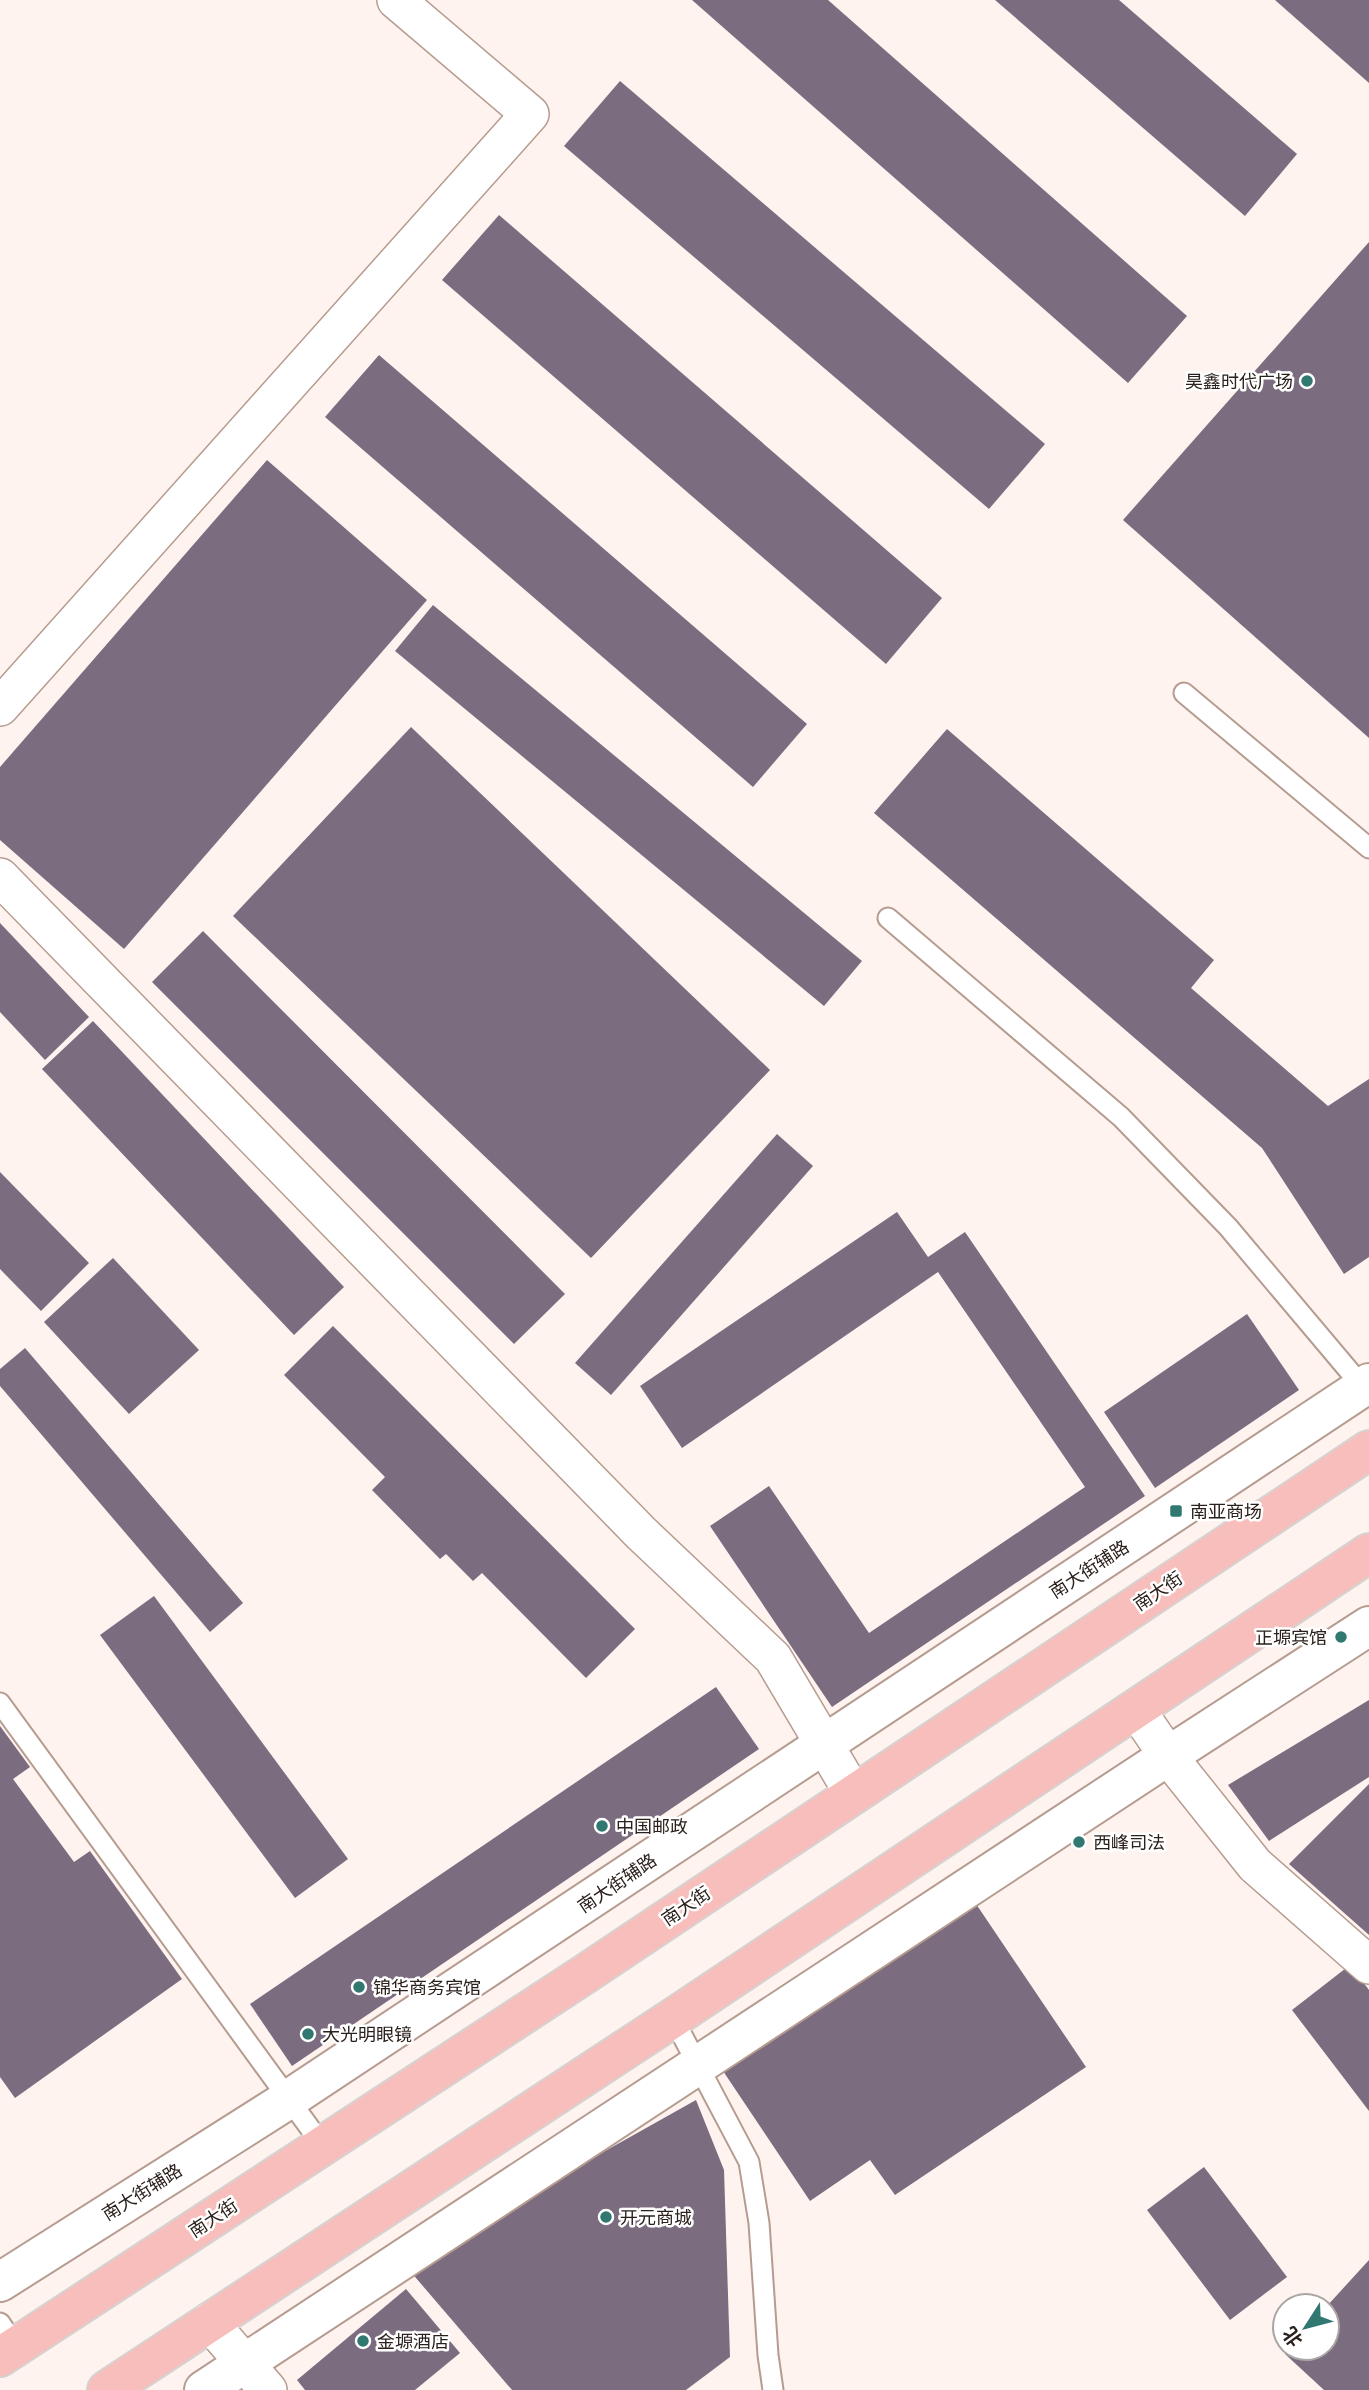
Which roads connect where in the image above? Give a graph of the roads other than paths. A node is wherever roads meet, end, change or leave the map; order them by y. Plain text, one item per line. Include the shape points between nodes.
1 (396, 0) edge
2 (1184, 694) dead end
3 (0, 707) edge
4 (1369, 848) edge
5 (0, 877) edge
6 (888, 918) dead end
7 (1367, 1389) edge
8 (1369, 1450) edge
9 (1369, 1553) edge
10 (1369, 1626) edge
11 (0, 1703) edge
12 (1136, 1709) junction
13 (825, 1744) junction
14 (1168, 1756) junction
15 (853, 1793) junction
16 (1369, 1965) edge
17 (674, 2018) junction
18 (698, 2066) junction
19 (289, 2099) junction
20 (323, 2146) junction
21 (0, 2282) edge
22 (209, 2322) junction
23 (5, 2342) edge
24 (256, 2377) edge
25 (107, 2390) edge
26 (204, 2390) edge
27 (773, 2390) edge

1 - 3 street via 530,114
2 - 4 lane
5 - 13 street via 641,1533 774,1658
6 - 7 lane via 1121,1117 1228,1227
7 - 13 street, 南大街辅路
8 - 15 main road, 南大街
9 - 12 main road
10 - 14 street
11 - 19 lane
12 - 14 street
12 - 17 main road
13 - 15 street
13 - 19 street, 南大街辅路
14 - 16 street via 1255,1865
14 - 18 street
15 - 20 main road, 南大街
17 - 18 lane
17 - 22 main road
18 - 24 street
18 - 27 lane via 749,2162 759,2223
19 - 20 lane
19 - 21 street, 南大街辅路
20 - 23 main road, 南大街
22 - 24 street
22 - 25 main road
24 - 26 street

